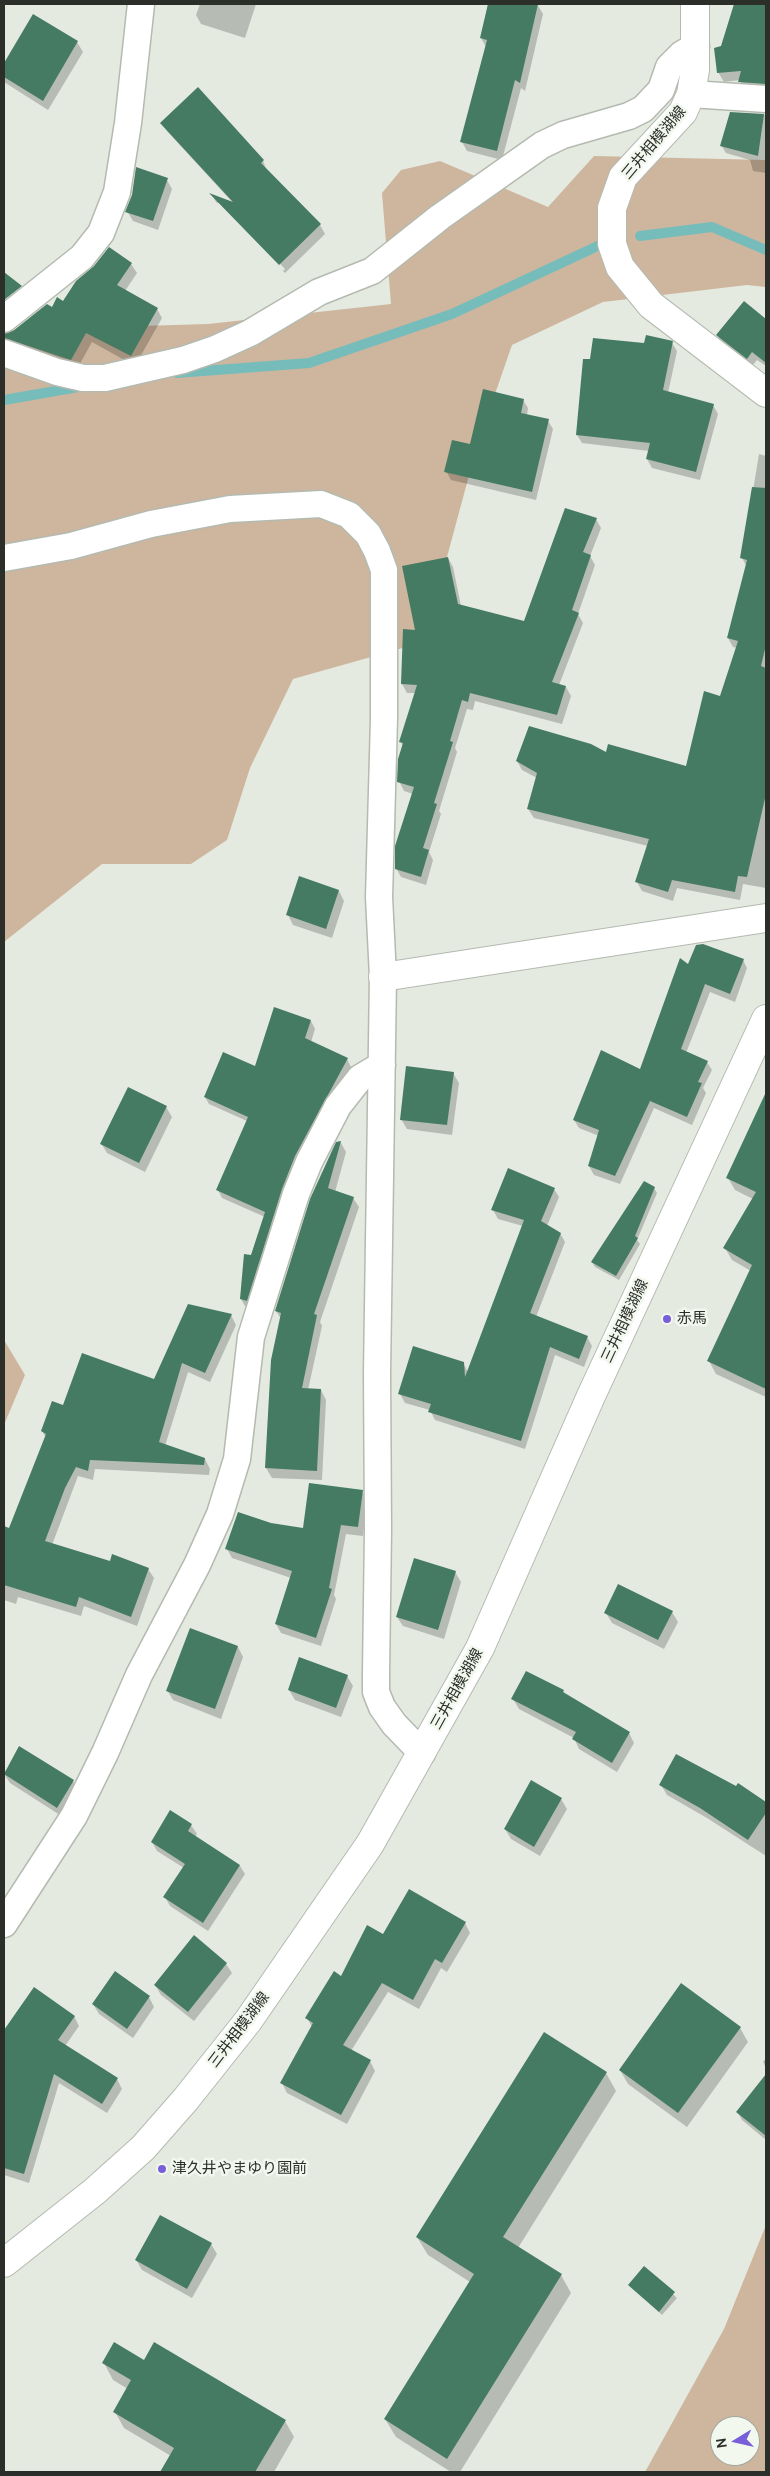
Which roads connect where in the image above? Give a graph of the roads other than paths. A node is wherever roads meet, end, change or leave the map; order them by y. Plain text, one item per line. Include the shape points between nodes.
1 (141, 4) edge
2 (696, 4) edge
3 (696, 46) junction
4 (691, 94) junction
5 (766, 98) edge
6 (4, 319) edge
7 (4, 352) edge
8 (766, 393) edge
9 (4, 558) edge
10 (766, 918) edge
11 (382, 977) junction
12 (766, 1020) edge
13 (382, 1065) junction
14 (422, 1753) junction
15 (4, 1924) edge
16 (4, 2263) edge

1 - 6 street via 117,192 101,233 82,257
2 - 3 main road, 三井相模湖線
3 - 4 main road, 三井相模湖線
3 - 7 street via 669,67 661,90 643,109 542,145 471,194 372,271 319,292 224,345 183,360 105,378 83,378 57,372
4 - 5 street
4 - 8 main road, 三井相模湖線 via 684,112 623,177 612,208 614,255 651,305
9 - 11 street via 230,509 288,505 322,504 349,515 368,534 384,570 379,897
10 - 11 main road
11 - 13 street
12 - 14 main road, 三井相模湖線 via 591,1396 480,1648
13 - 14 street via 376,1373 376,1692 394,1724
13 - 15 street via 360,1078 338,1106 296,1194 251,1337 237,1458 220,1514 139,1675 74,1816
14 - 16 main road, 三井相模湖線 via 370,1844 248,2021 186,2099 143,2148 95,2191

